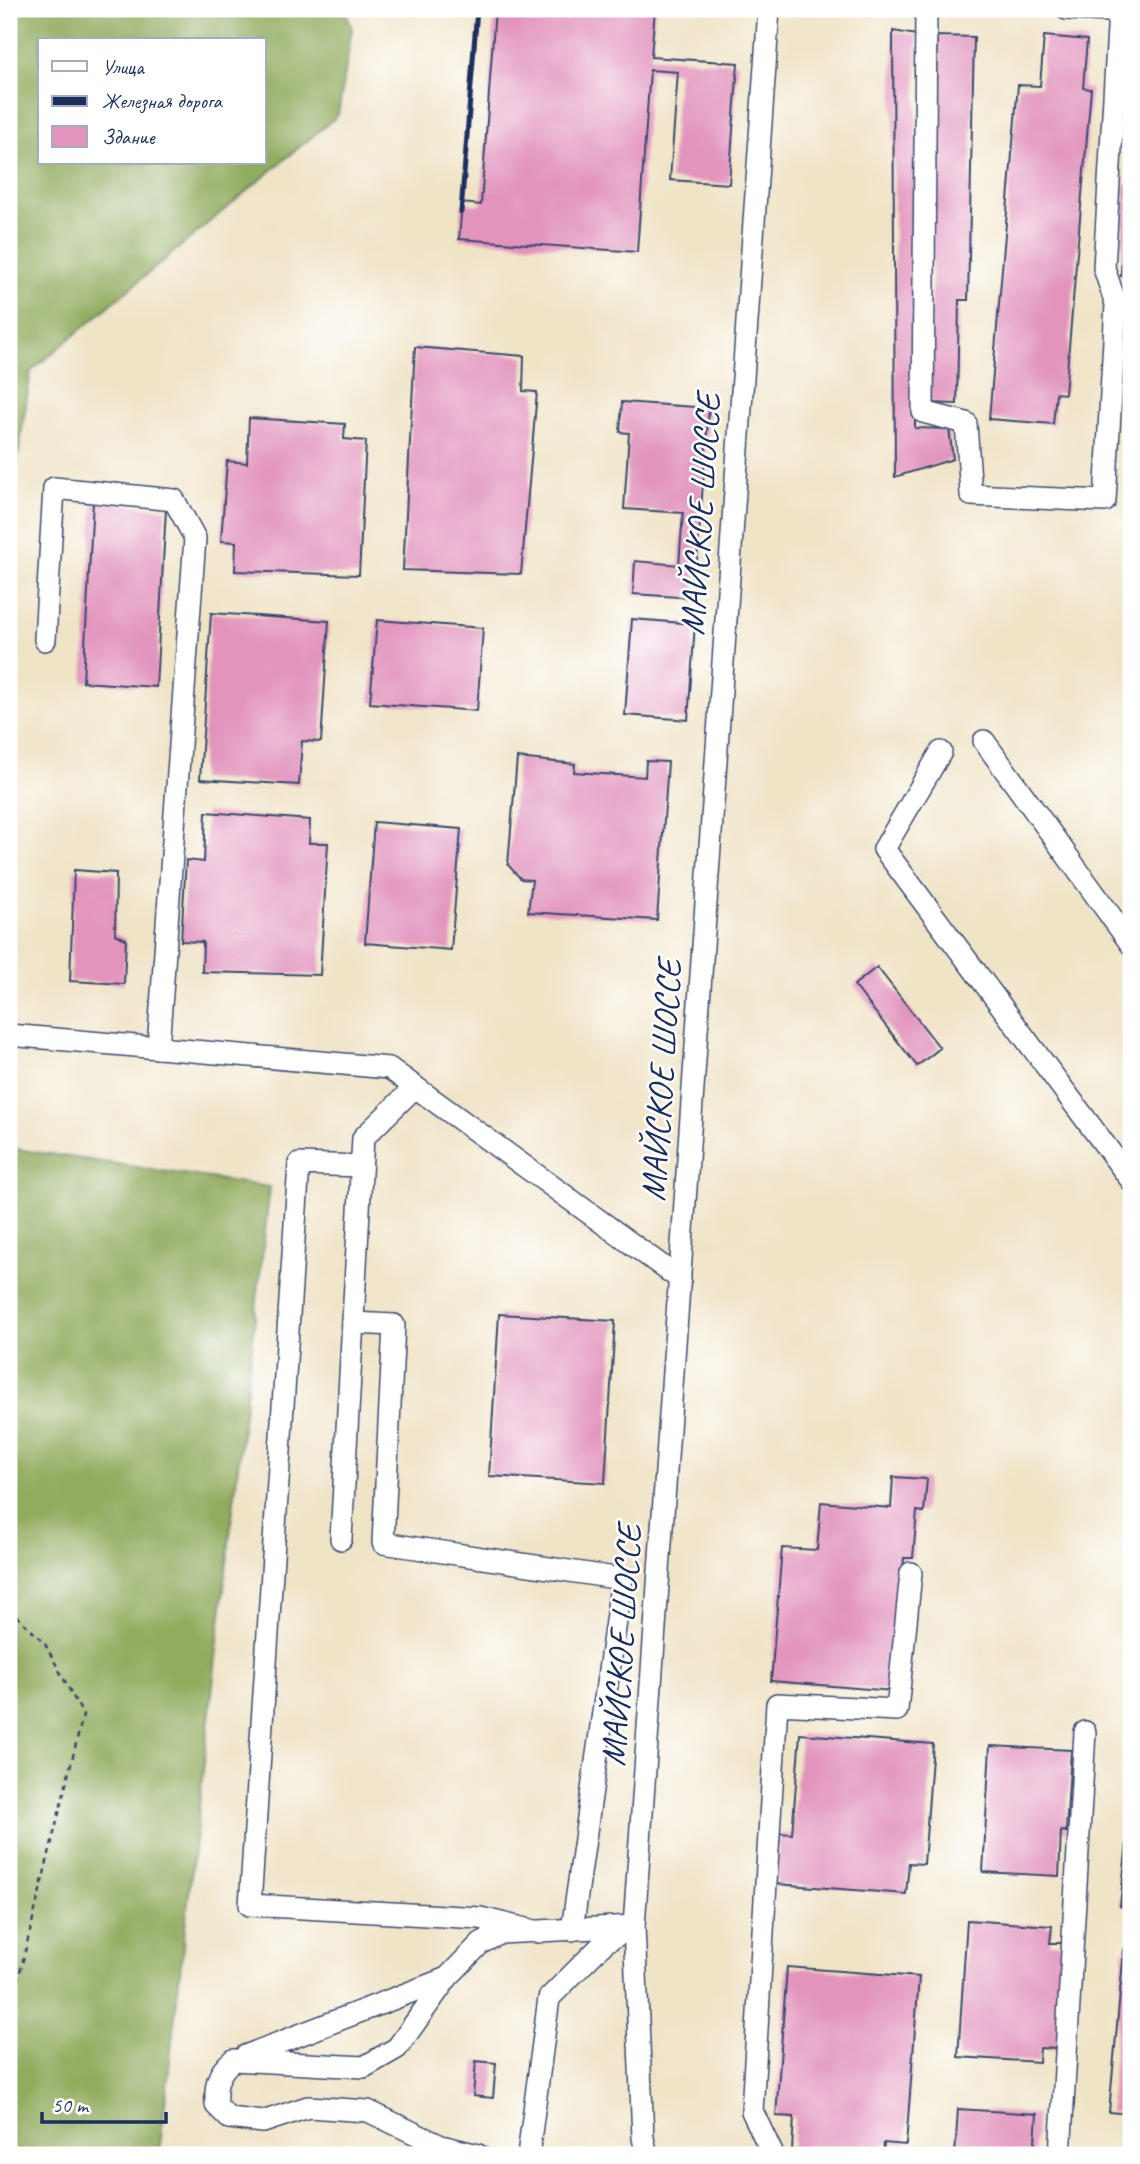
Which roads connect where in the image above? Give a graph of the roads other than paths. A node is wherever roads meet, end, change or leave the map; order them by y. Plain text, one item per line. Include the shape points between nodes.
1 (769, 9) edge
2 (926, 9) edge
3 (1066, 9) edge
4 (1125, 12) edge
5 (44, 640) dead end
6 (984, 741) dead end
7 (941, 752) dead end
8 (1131, 944) edge
9 (9, 1035) edge
10 (158, 1048) junction
11 (415, 1087) junction
12 (361, 1166) junction
13 (1129, 1173) edge
14 (680, 1279) junction
15 (353, 1323) junction
16 (341, 1539) dead end
17 (911, 1573) dead end
18 (1085, 1732) dead end
19 (634, 1926) junction
20 (572, 1930) junction
21 (539, 1932) junction
22 (447, 1978) junction
23 (233, 2060) junction
24 (478, 2155) edge
25 (531, 2155) edge
26 (646, 2155) edge
27 (774, 2155) edge
28 (1060, 2155) edge

1 - 14 street, МАЙСКОЕ ШОССЕ
2 - 4 street via 923,412 966,423 971,495 1105,501 1116,304 1104,268
3 - 4 street
5 - 10 street via 54,488 174,500 195,538
6 - 8 street
7 - 13 street via 884,849
9 - 10 street
10 - 11 street via 389,1068
11 - 12 street via 363,1138
11 - 14 street
12 - 15 street
12 - 21 street via 299,1164 250,1905 480,1918
14 - 19 street, МАЙСКОЕ ШОССЕ
15 - 16 street
15 - 20 street via 394,1325 383,1543 622,1579
17 - 27 street via 897,1710 777,1704 752,2111
18 - 28 street
19 - 20 street
19 - 25 street via 605,1942 549,1998
19 - 26 street, МАЙСКОЕ ШОССЕ
20 - 21 street
21 - 22 street via 501,1933 481,1943
22 - 23 street
22 - 23 street via 397,2048 364,2067
23 - 24 street via 222,2069 215,2085 216,2105 229,2118 263,2122 308,2107 368,2111 441,2146

